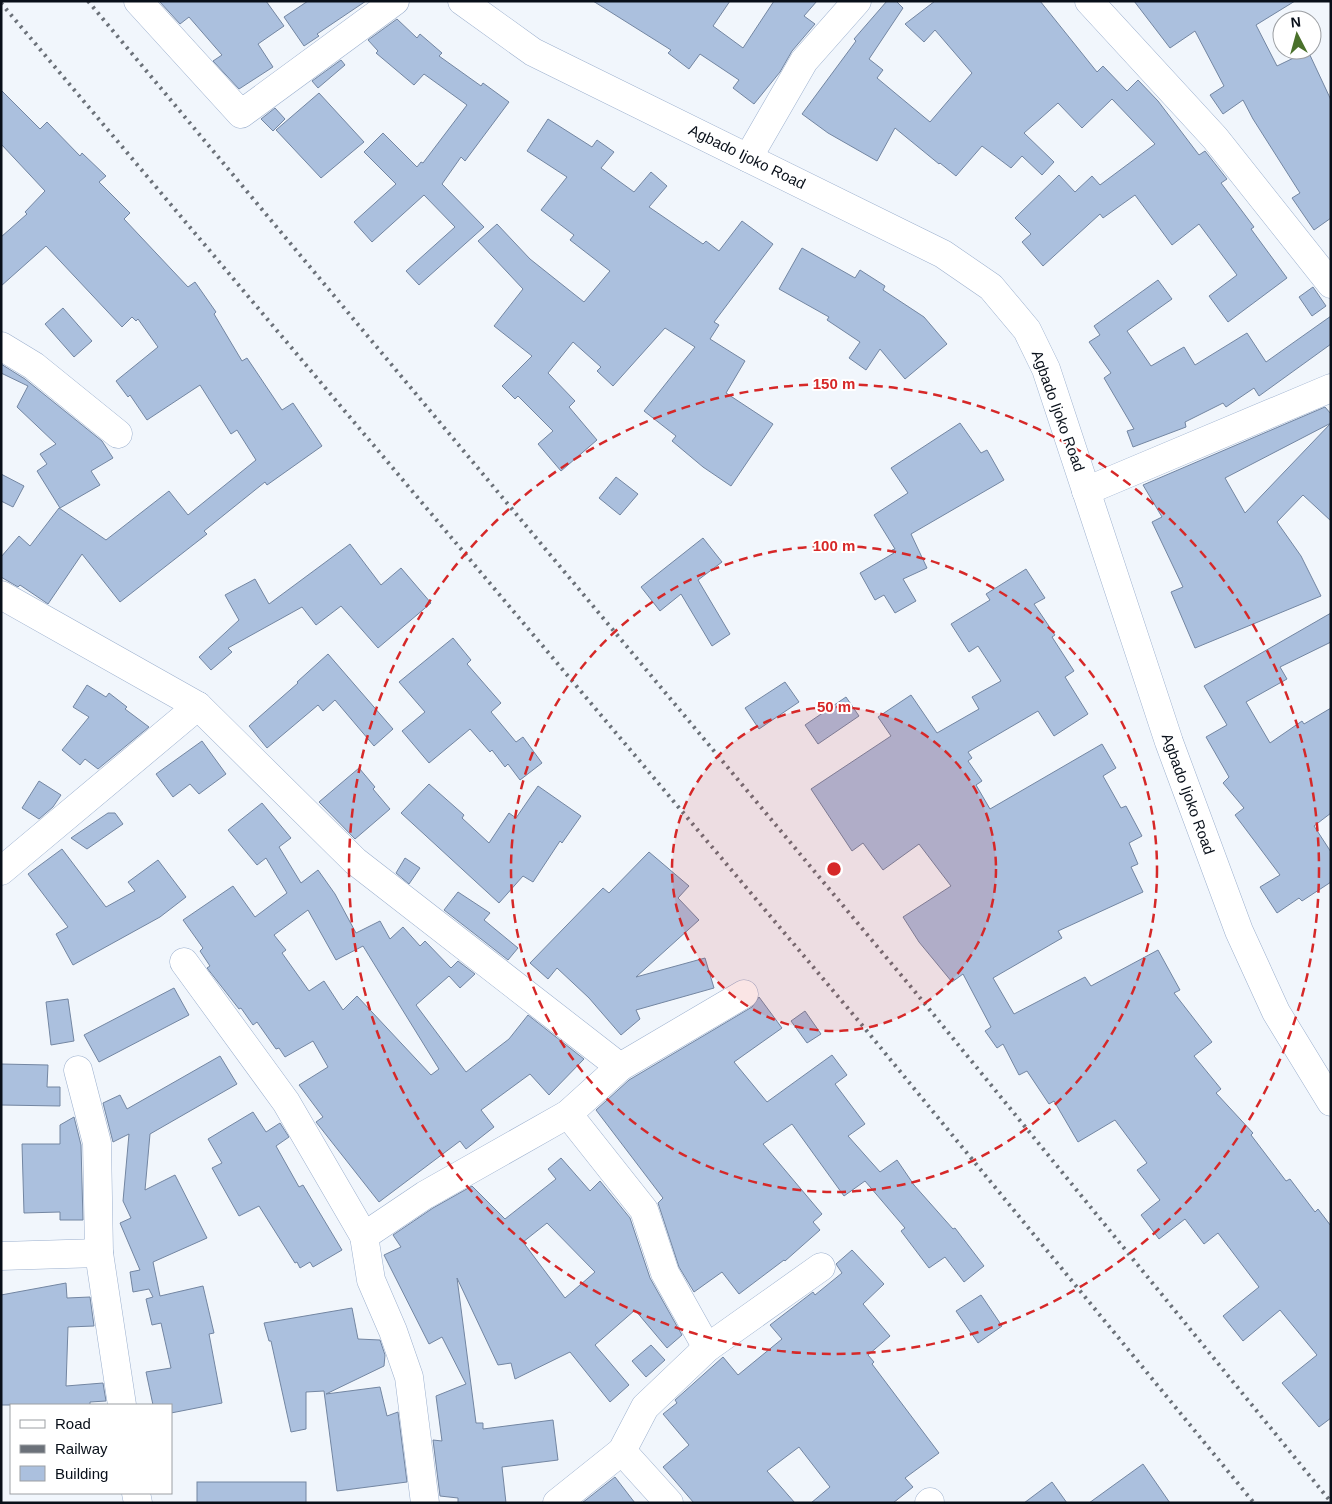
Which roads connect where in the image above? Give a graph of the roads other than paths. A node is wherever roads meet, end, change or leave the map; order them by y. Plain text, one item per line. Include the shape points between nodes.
1 (138, 1) edge
2 (395, 1) edge
3 (462, 1) edge
4 (857, 1) edge
5 (1089, 1) edge
6 (748, 158) junction
7 (1331, 284) edge
8 (1, 346) edge
9 (1330, 388) edge
10 (118, 434) dead end
11 (1086, 491) junction
12 (1, 595) edge
13 (198, 706) junction
14 (1, 871) edge
15 (184, 962) dead end
16 (744, 994) dead end
17 (620, 1067) junction
18 (78, 1070) dead end
19 (1331, 1102) edge
20 (568, 1114) junction
21 (364, 1236) junction
22 (98, 1254) junction
23 (1, 1256) edge
24 (821, 1267) dead end
25 (707, 1348) junction
26 (122, 1404) edge
27 (622, 1451) junction
28 (425, 1503) edge
29 (557, 1503) edge
30 (669, 1503) edge

1 - 2 street via 241,114
3 - 6 street, Agbado Ijoko Road via 533,52
4 - 6 street via 804,61
5 - 7 street via 1215,138
6 - 11 street, Agbado Ijoko Road via 943,254 991,287 1027,330 1046,369
8 - 10 street via 34,366
9 - 11 street
11 - 19 street, Agbado Ijoko Road via 1169,742 1239,931 1276,1012
12 - 13 street
13 - 14 street
13 - 17 street via 355,862
15 - 21 street via 286,1102
16 - 17 street
17 - 20 street
18 - 22 street via 96,1143
20 - 21 street via 425,1196
20 - 25 street via 644,1210 665,1273
21 - 28 street via 371,1280 409,1377
22 - 23 street
22 - 26 street
24 - 25 street
25 - 27 street via 645,1407
27 - 29 street
27 - 30 street

